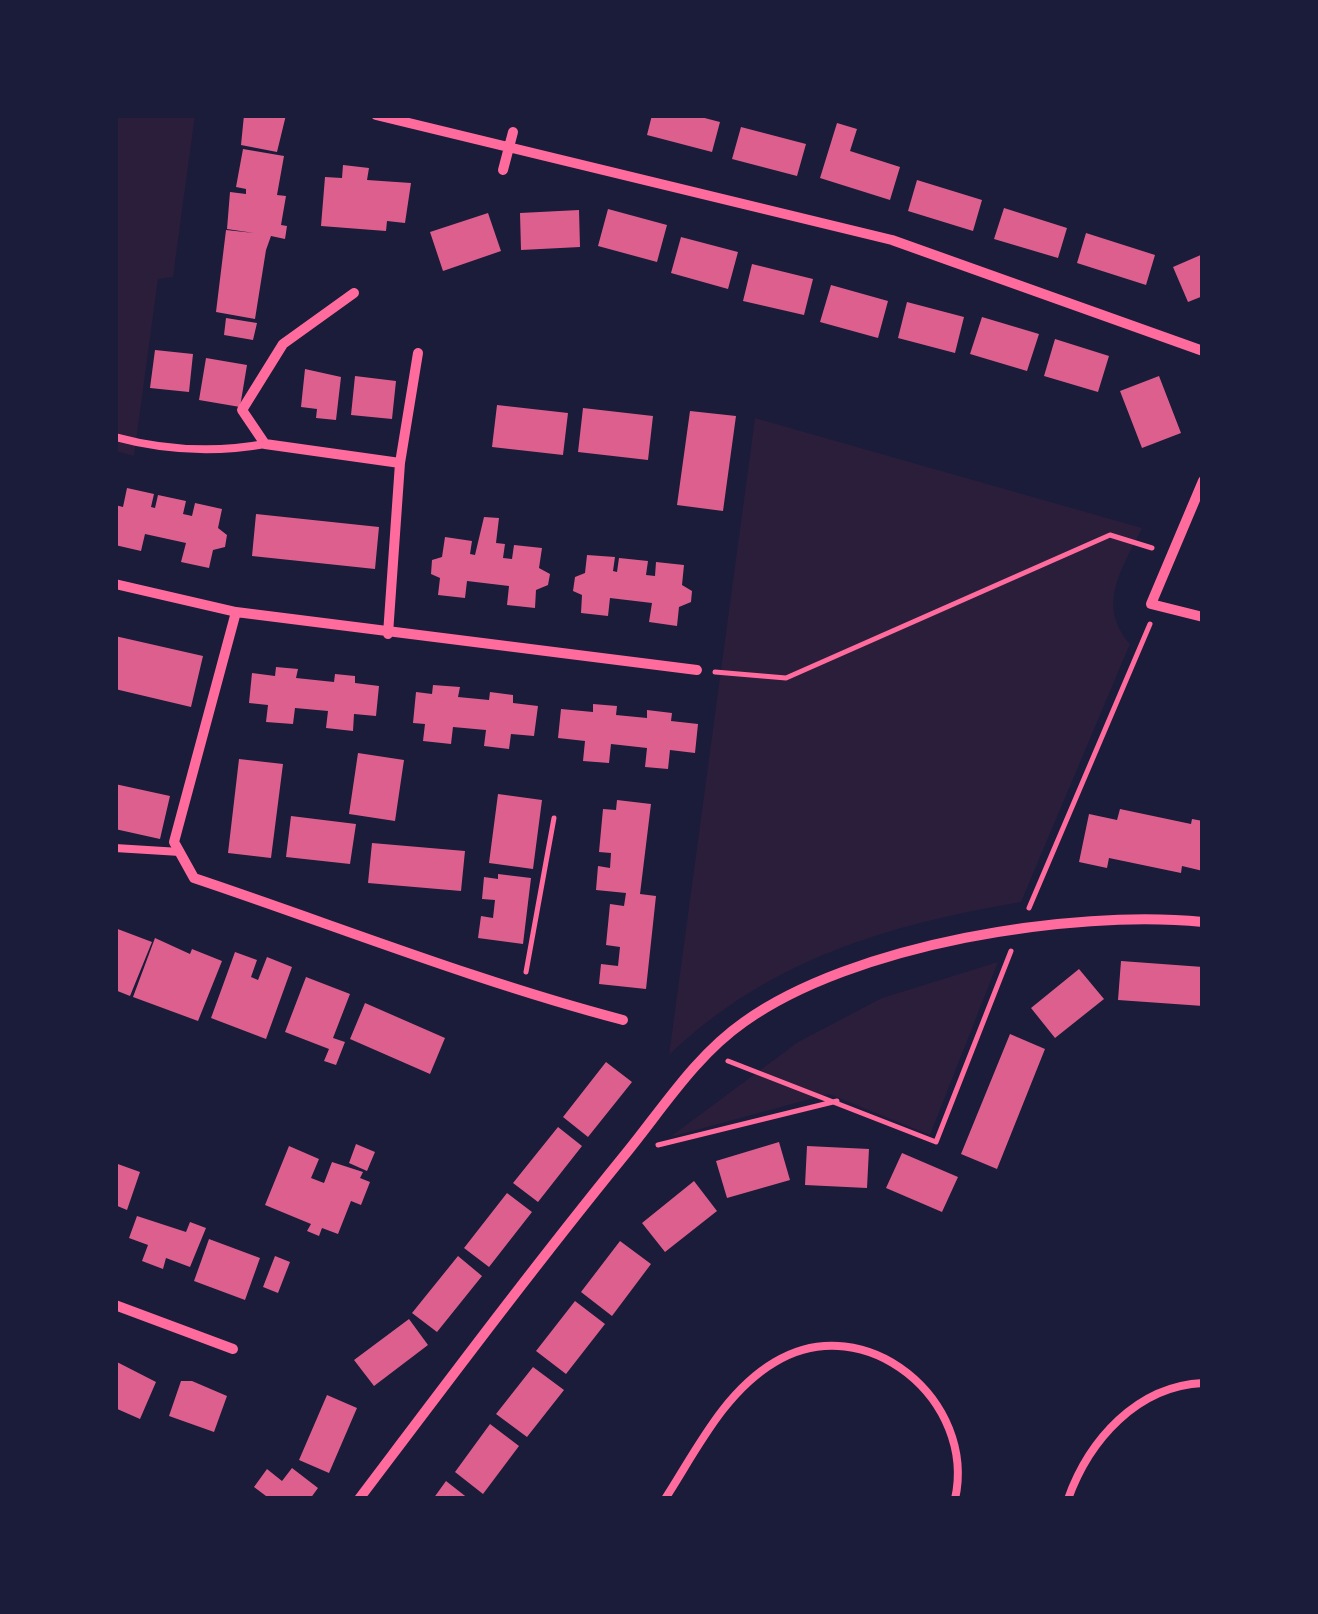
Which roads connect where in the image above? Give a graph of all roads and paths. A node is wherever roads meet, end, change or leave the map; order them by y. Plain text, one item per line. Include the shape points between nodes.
1 (376, 115) edge
2 (513, 132) dead end
3 (508, 149) junction
4 (502, 170) dead end
5 (354, 294) dead end
6 (1203, 352) edge
7 (418, 353) dead end
8 (115, 437) edge
9 (265, 444) junction
10 (400, 464) junction
11 (1203, 481) edge
12 (1172, 556) junction
13 (115, 584) edge
14 (1158, 607) junction
15 (236, 612) junction
16 (1203, 617) edge
17 (388, 634) junction
18 (698, 670) joint
19 (554, 818) dead end
20 (115, 848) edge
21 (180, 852) junction
22 (1203, 922) edge
23 (1019, 931) junction
24 (522, 994) junction
25 (623, 1020) dead end
26 (706, 1053) junction
27 (840, 1101) junction
28 (632, 1146) junction
29 (115, 1305) edge
30 (233, 1350) dead end
31 (1203, 1383) edge
32 (359, 1499) edge
33 (665, 1499) edge
34 (955, 1499) edge
35 (1068, 1499) edge

1 - 3 street
2 - 3 street
3 - 4 street
3 - 6 street via 892,240
5 - 9 street via 282,344 242,410
7 - 10 street
8 - 9 lane via 152,447
9 - 10 street
10 - 17 street
11 - 12 street
12 - 14 street via 1151,604
12 - 18 path via 1110,534 786,678
13 - 15 street
14 - 16 street
14 - 23 path
15 - 17 street
15 - 21 street via 174,842
17 - 18 street
19 - 24 path
20 - 21 lane
21 - 24 street via 194,878
22 - 23 street via 1107,920
23 - 26 street via 878,961 783,997
23 - 27 path via 936,1142
24 - 25 street
26 - 27 path
26 - 28 street
27 - 28 path via 669,1144
28 - 32 street
29 - 30 street
31 - 35 lane via 1151,1396 1115,1421
33 - 34 lane via 746,1382 776,1360 829,1346 883,1356 927,1388 958,1453

